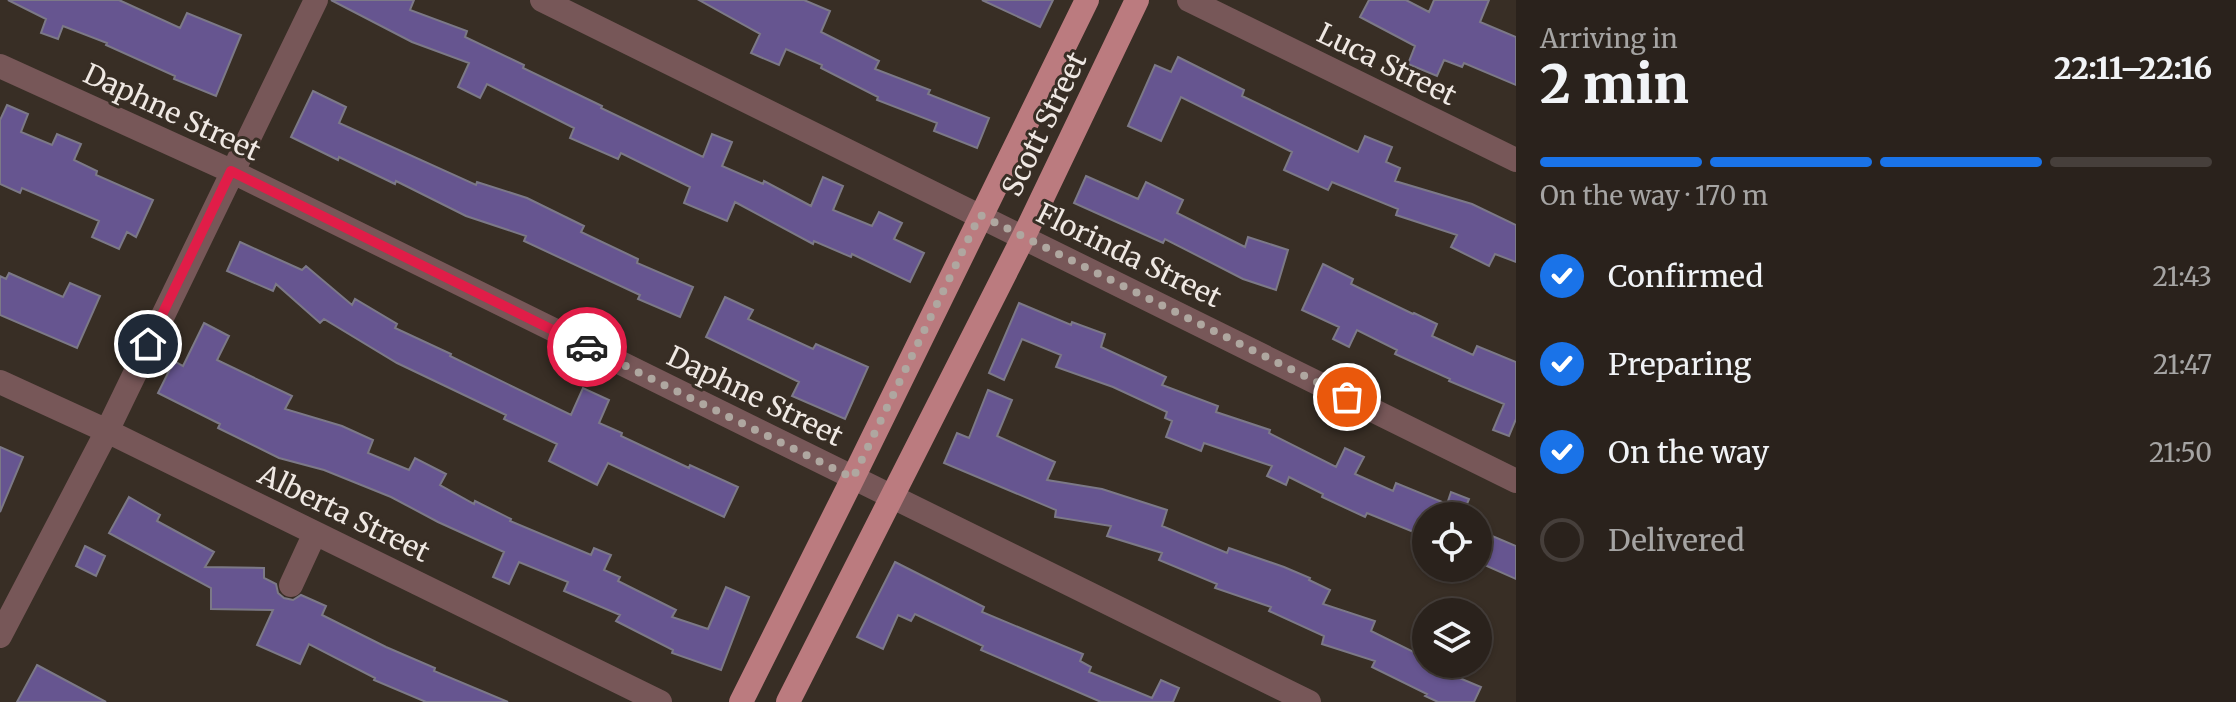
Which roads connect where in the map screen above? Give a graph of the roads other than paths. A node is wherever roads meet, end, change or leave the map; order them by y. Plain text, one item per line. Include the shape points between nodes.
1 (316, 0) edge
2 (542, 0) edge
3 (1087, 0) edge
4 (1137, 0) edge
5 (1189, 0) edge
6 (0, 66) edge
7 (1516, 160) edge
8 (231, 171) junction
9 (980, 215) junction
10 (1024, 236) junction
11 (0, 382) edge
12 (107, 431) junction
13 (853, 478) junction
14 (1516, 481) edge
15 (891, 496) junction
16 (315, 533) junction
17 (291, 585) dead end
18 (0, 636) edge
19 (660, 702) edge
20 (741, 702) edge
21 (788, 702) edge
22 (1309, 702) edge

1 - 8 street
2 - 9 street, Florinda Street
3 - 9 main road, Scott Street
4 - 10 main road, Scott Street
5 - 7 street, Luca Street
6 - 8 street, Daphne Street
8 - 12 street
8 - 13 street, Daphne Street
9 - 10 street, Florinda Street
9 - 13 main road, Scott Street
10 - 14 street, Florinda Street
10 - 15 main road, Scott Street
11 - 12 street, Alberta Street
12 - 16 street, Alberta Street
12 - 18 street
13 - 15 street, Daphne Street
13 - 20 main road, Scott Street
15 - 21 main road, Scott Street
15 - 22 street, Daphne Street
16 - 17 street
16 - 19 street, Alberta Street

